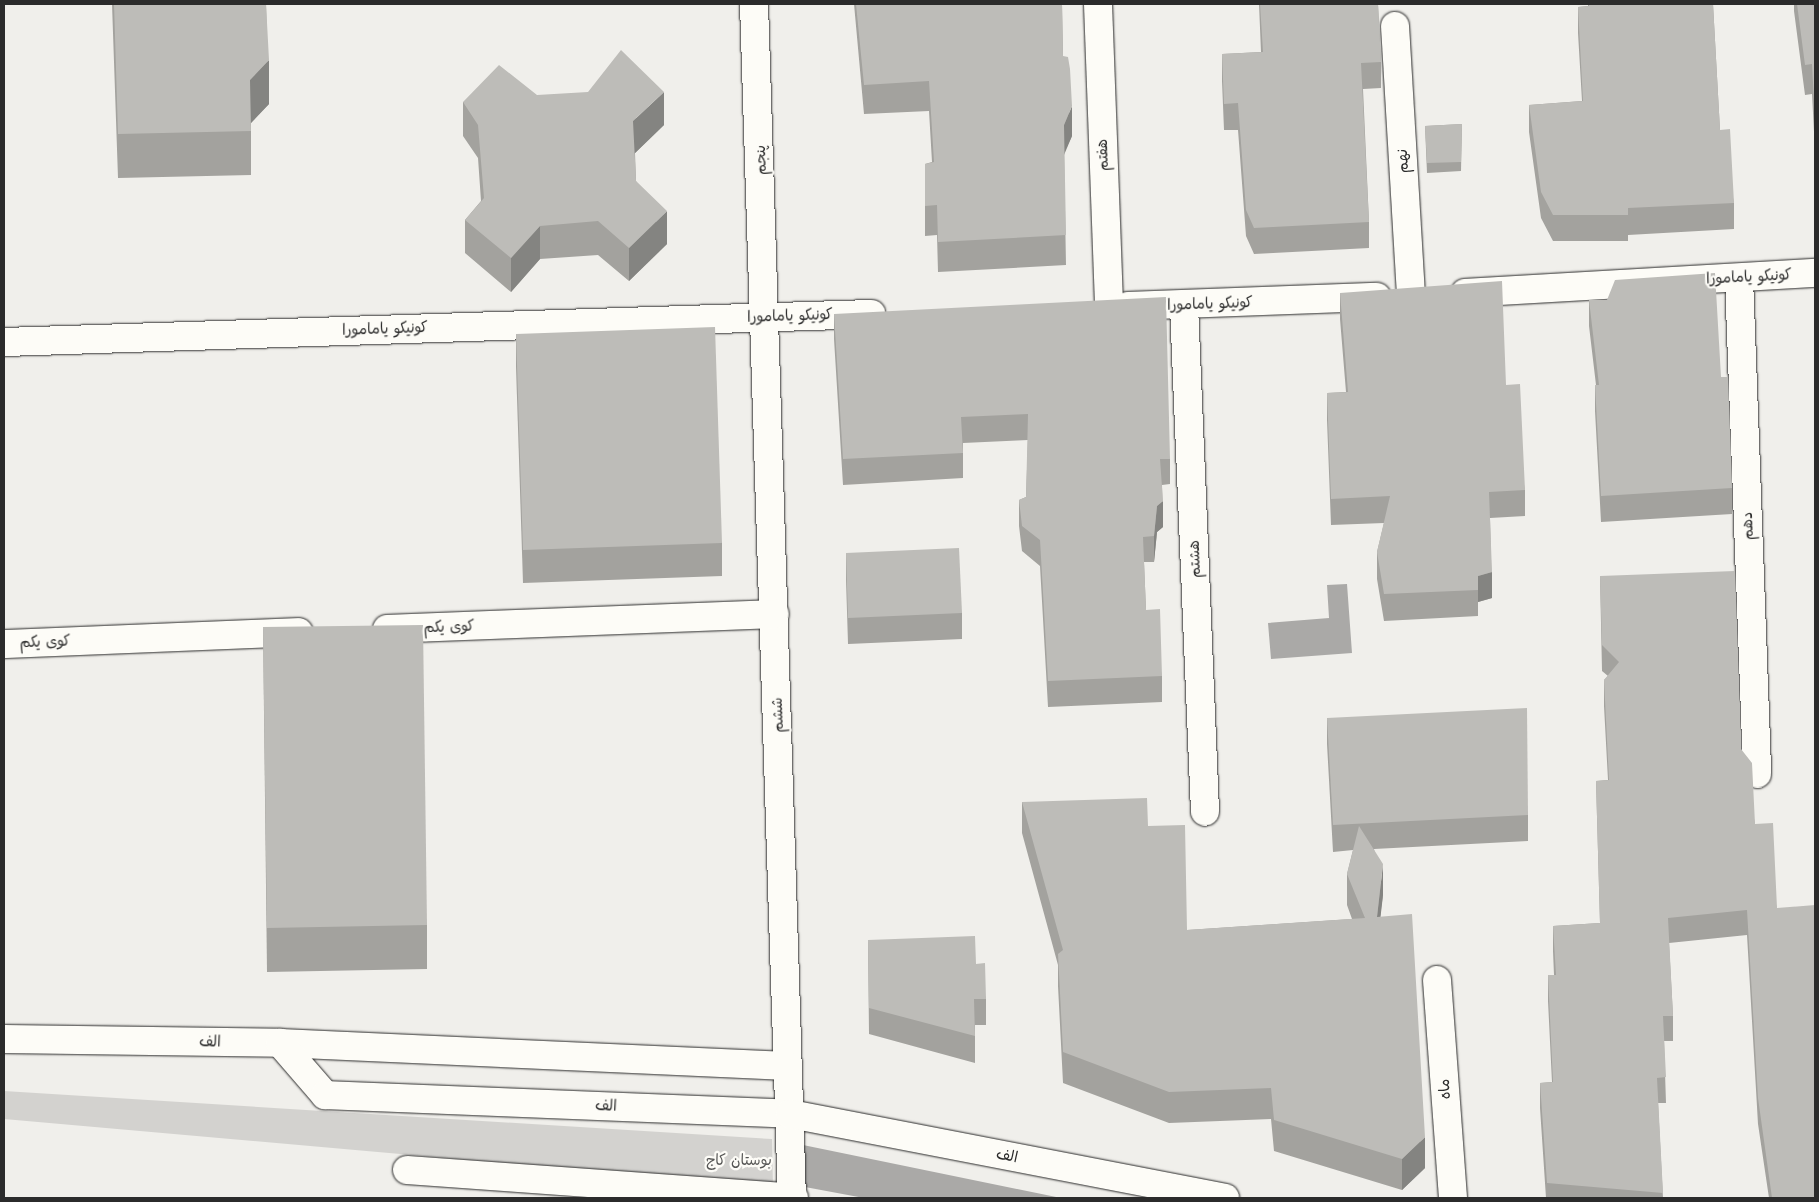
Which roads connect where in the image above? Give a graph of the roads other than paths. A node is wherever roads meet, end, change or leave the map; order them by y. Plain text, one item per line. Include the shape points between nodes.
1 (754, 4) edge
2 (1098, 4) edge
3 (1395, 26) dead end
4 (1815, 273) edge
5 (1739, 278) junction
6 (1410, 296) junction
7 (1108, 306) junction
8 (1184, 306) junction
9 (1079, 307) edge
10 (894, 313) edge
11 (767, 317) junction
12 (4, 342) edge
13 (775, 614) junction
14 (360, 630) edge
15 (330, 631) edge
16 (4, 644) edge
17 (1757, 774) dead end
18 (1205, 812) dead end
19 (1437, 980) dead end
20 (4, 1039) edge
21 (280, 1043) junction
22 (787, 1066) junction
23 (790, 1114) junction
24 (407, 1170) dead end
25 (792, 1198) edge
26 (1225, 1198) edge
27 (1453, 1198) edge

1 - 11 street, پنجم
2 - 7 street, هفتم
3 - 6 street, نهم
4 - 5 street, کونیکو یامامورا
5 - 6 street, کونیکو یامامورا
5 - 17 street, دهم
6 - 8 street, کونیکو یامامورا
7 - 8 street, کونیکو یامامورا
7 - 9 street, کونیکو یامامورا
8 - 18 street, هشتم
10 - 11 street, کونیکو یامامورا
11 - 12 street, کونیکو یامامورا
11 - 13 street, ششم
13 - 14 street, کوی یکم
13 - 22 street, ششم
15 - 16 street, کوی یکم
19 - 27 street, ماه
20 - 21 street, الف
21 - 22 street
21 - 23 street, الف via 325,1095
22 - 23 street, ششم
23 - 25 street, ششم
23 - 26 street, الف
24 - 25 street

